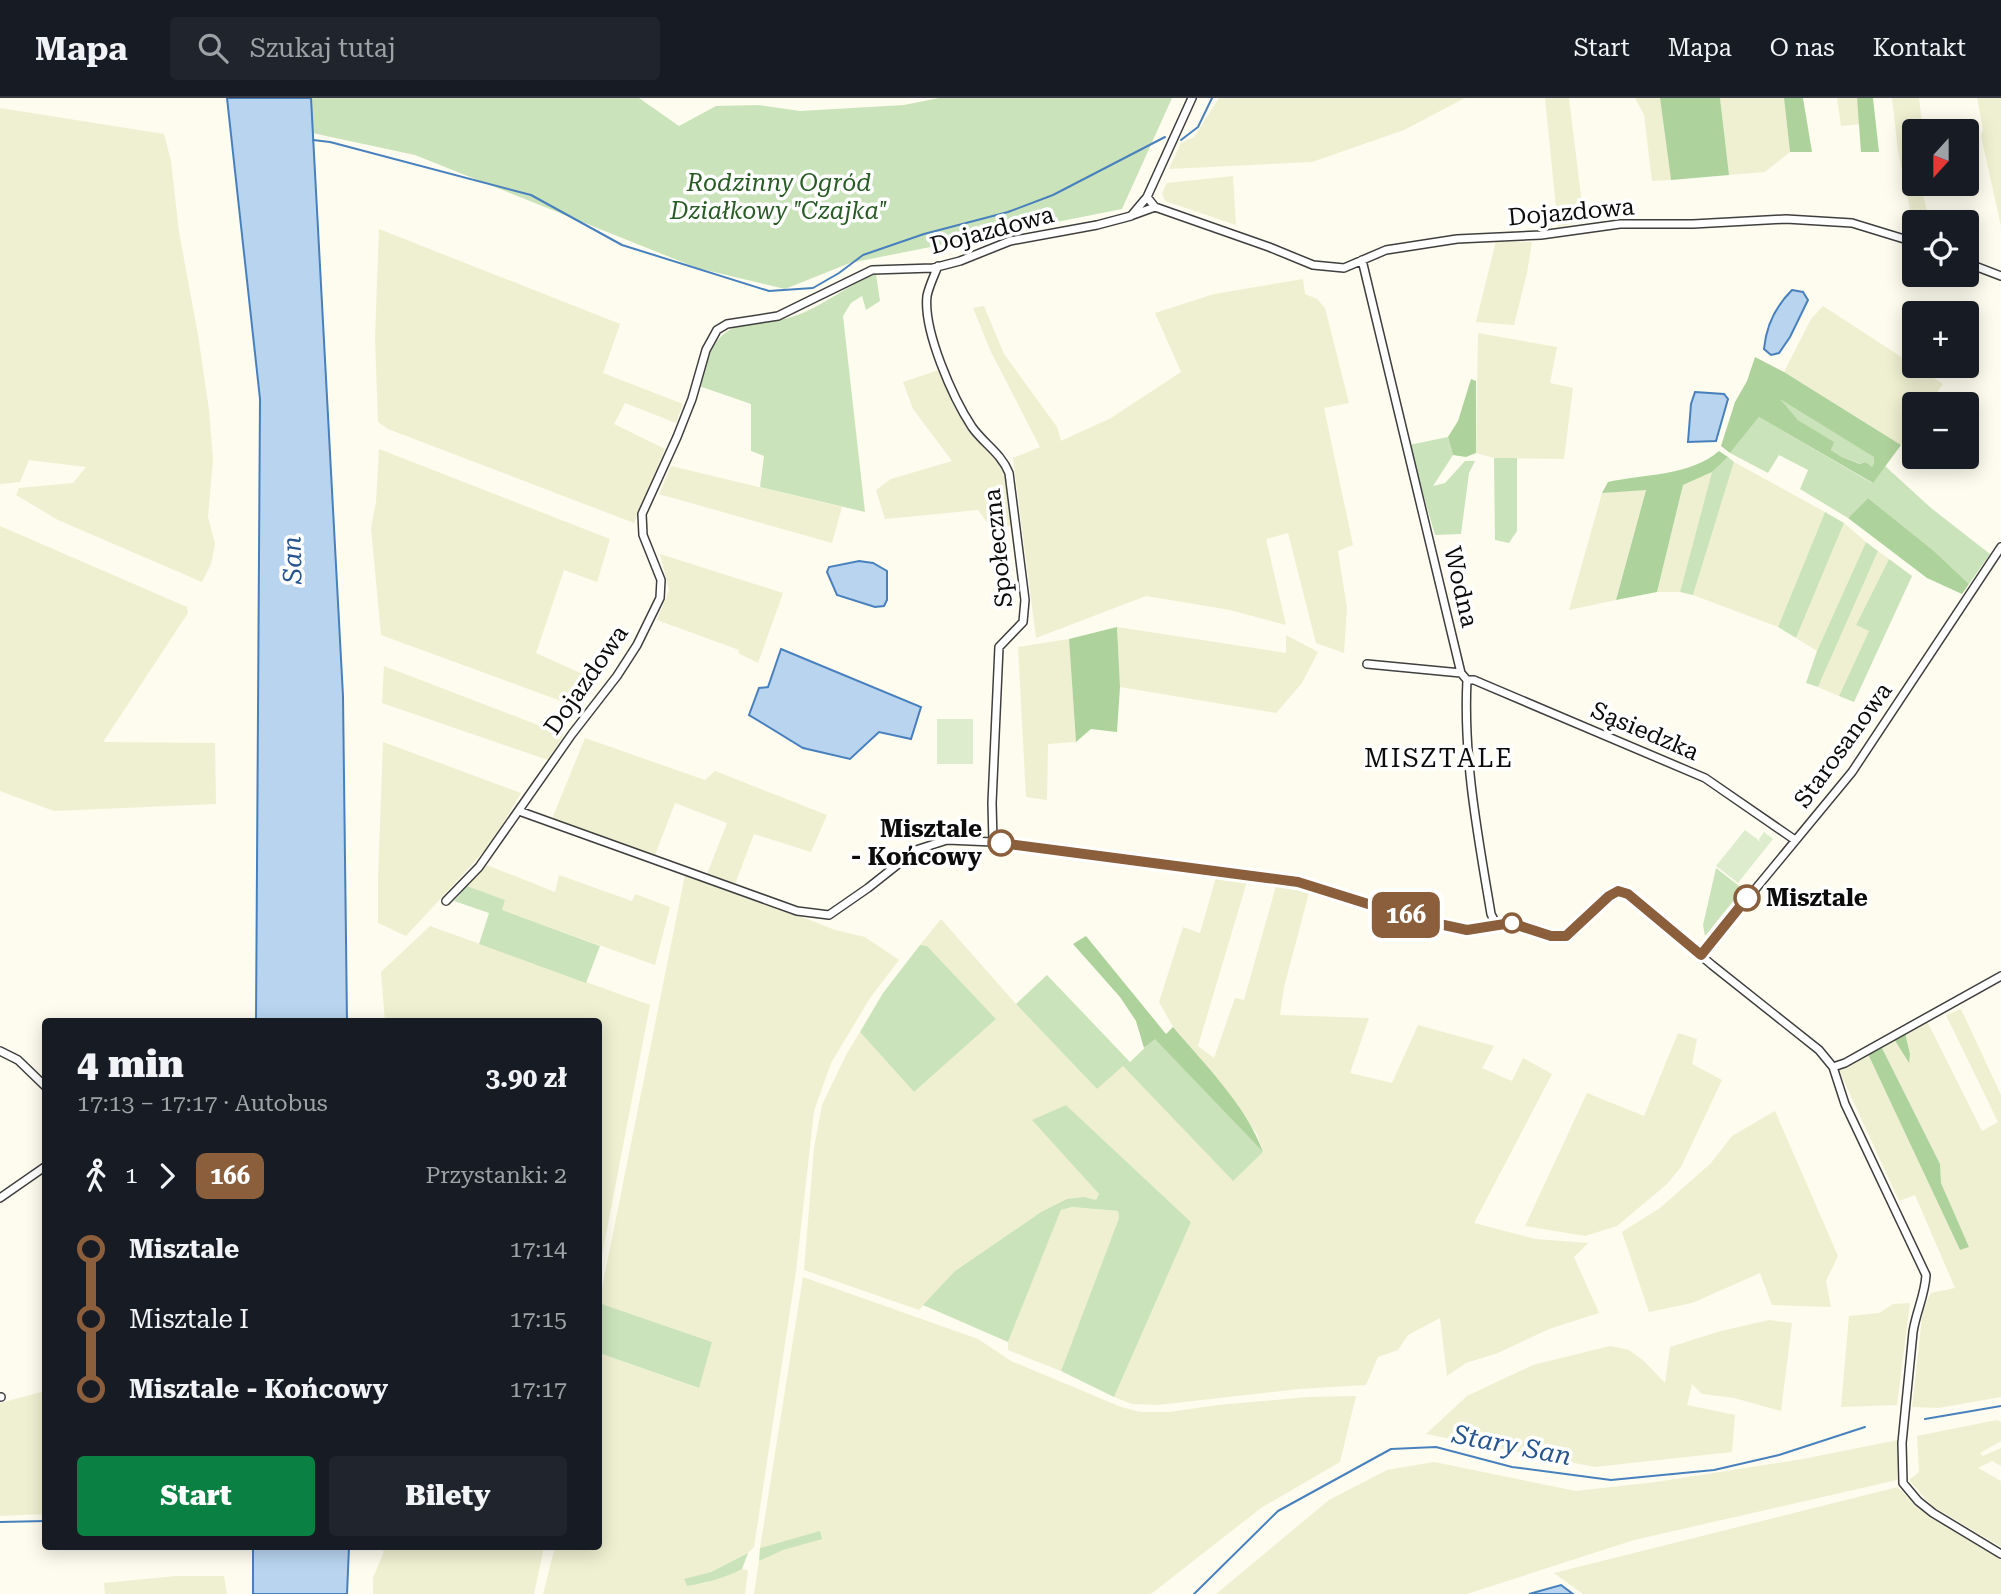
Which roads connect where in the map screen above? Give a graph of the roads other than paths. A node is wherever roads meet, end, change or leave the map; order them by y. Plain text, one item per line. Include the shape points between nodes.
1 (1192, 98) edge
2 (1147, 197) junction
3 (1155, 207) junction
4 (1131, 216) junction
5 (1902, 238) edge
6 (1362, 260) junction
7 (938, 266) junction
8 (1979, 268) edge
9 (2001, 276) edge
10 (2001, 547) edge
11 (1367, 664) dead end
12 (1461, 673) junction
13 (1467, 680) junction
14 (519, 811) junction
15 (1795, 839) junction
16 (993, 842) junction
17 (446, 901) dead end
18 (1497, 926) junction
19 (1701, 955) junction
20 (2001, 976) edge
21 (0, 1051) edge
22 (1833, 1067) junction
23 (42, 1083) edge
24 (42, 1169) edge
25 (0, 1198) edge
26 (2001, 1554) edge

1 - 2 street
2 - 3 street
2 - 4 street
3 - 4 street, Dojazdowa
3 - 6 street, Dojazdowa via 1312,265 1344,268
4 - 7 street, Dojazdowa via 1010,241
5 - 6 street, Dojazdowa via 1852,223 1786,219 1620,224 1541,236 1457,239 1386,250
6 - 12 street, Wodna
7 - 14 street, Dojazdowa via 872,270 778,316 727,324 717,330 642,514 643,536 661,580 660,598 638,645
7 - 16 street, Społeczna via 927,297 929,326 948,383 973,429 1009,473 1025,600 1023,622 999,647
8 - 9 street
10 - 15 street, Starosanowa via 1852,772
11 - 12 street
12 - 13 street, Wodna
13 - 15 street, Sąsiedzka via 1705,778
13 - 18 street via 1471,793 1491,914
14 - 16 street via 797,911 829,915 916,850 947,839
14 - 17 street, Dojazdowa via 479,867
15 - 19 street, Starosanowa
16 - 18 street via 1298,882 1416,919 1467,930
18 - 19 street via 1511,923 1566,936 1618,891 1628,894
19 - 22 street via 1819,1050
20 - 22 street
21 - 23 street via 18,1060
22 - 26 street via 1844,1104 1926,1275 1913,1332 1903,1483 1933,1513
24 - 25 street

